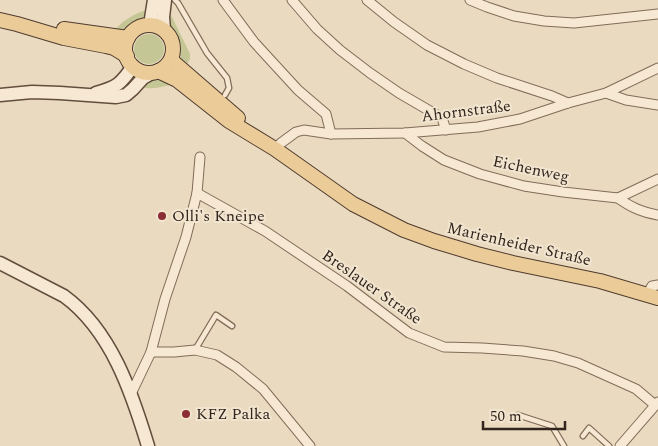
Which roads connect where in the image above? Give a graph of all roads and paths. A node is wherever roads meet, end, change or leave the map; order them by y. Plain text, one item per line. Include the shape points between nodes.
1 (154, 0) edge
2 (165, 0) edge
3 (176, 0) edge
4 (223, 0) edge
5 (292, 0) edge
6 (367, 0) edge
7 (470, 0) edge
8 (658, 14) edge
9 (0, 20) edge
10 (17, 24) junction
11 (150, 25) junction
12 (164, 30) junction
13 (128, 38) junction
14 (170, 60) junction
15 (130, 61) junction
16 (658, 68) edge
17 (155, 72) junction
18 (606, 93) junction
19 (0, 95) edge
20 (89, 95) junction
21 (225, 95) dead end
22 (568, 103) junction
23 (658, 106) edge
24 (446, 130) junction
25 (404, 133) junction
26 (331, 134) junction
27 (275, 149) junction
28 (200, 157) dead end
29 (658, 178) edge
30 (197, 194) junction
31 (618, 198) junction
32 (658, 215) edge
33 (0, 263) edge
34 (658, 285) edge
35 (653, 297) edge
36 (232, 326) dead end
37 (195, 350) junction
38 (151, 352) junction
39 (131, 394) junction
40 (657, 403) edge
41 (518, 415) dead end
42 (583, 436) dead end
43 (148, 446) edge
44 (310, 446) edge
45 (564, 446) edge
46 (609, 446) edge
47 (620, 446) edge

1 - 11 main road
2 - 12 main road
3 - 21 lane via 227,78 229,88
4 - 26 street via 254,42 298,90 326,114
5 - 24 street via 340,50 399,93 442,118
6 - 22 street via 427,45 464,64
7 - 8 street via 514,16 544,21 574,23
9 - 10 main road
10 - 13 main road
10 - 15 main road via 114,48
11 - 12 main road
11 - 13 main road via 140,27
12 - 14 main road via 172,42
13 - 15 main road via 125,50
14 - 17 main road
14 - 27 main road, Marienheider Straße
15 - 17 main road via 138,70
15 - 20 main road via 125,79 116,87
16 - 18 street, Ahornstraße
17 - 20 main road via 143,78 126,95
17 - 27 main road, Marienheider Straße via 177,80 229,121
18 - 22 street, Ahornstraße
18 - 23 street
19 - 20 main road via 41,92
22 - 24 street, Ahornstraße via 520,119
24 - 25 street, Ahornstraße
25 - 26 street, Ahornstraße
25 - 31 street, Eichenweg via 444,160 480,174 524,186
26 - 27 street, Ahornstraße via 296,132
27 - 35 main road, Marienheider Straße via 353,204 404,230 477,254 600,281
28 - 30 street
29 - 31 street
30 - 38 street
30 - 40 street, Breslauer Straße via 265,231 347,286 409,334 444,347 554,356 636,389
31 - 32 street via 642,212
33 - 39 main road via 64,296 85,315 110,350
34 - 35 street via 652,286
36 - 37 lane via 216,315
37 - 38 street
37 - 44 street via 217,355 263,389
38 - 39 street
39 - 43 main road
40 - 47 street
41 - 45 lane via 552,426
42 - 46 lane via 589,428

